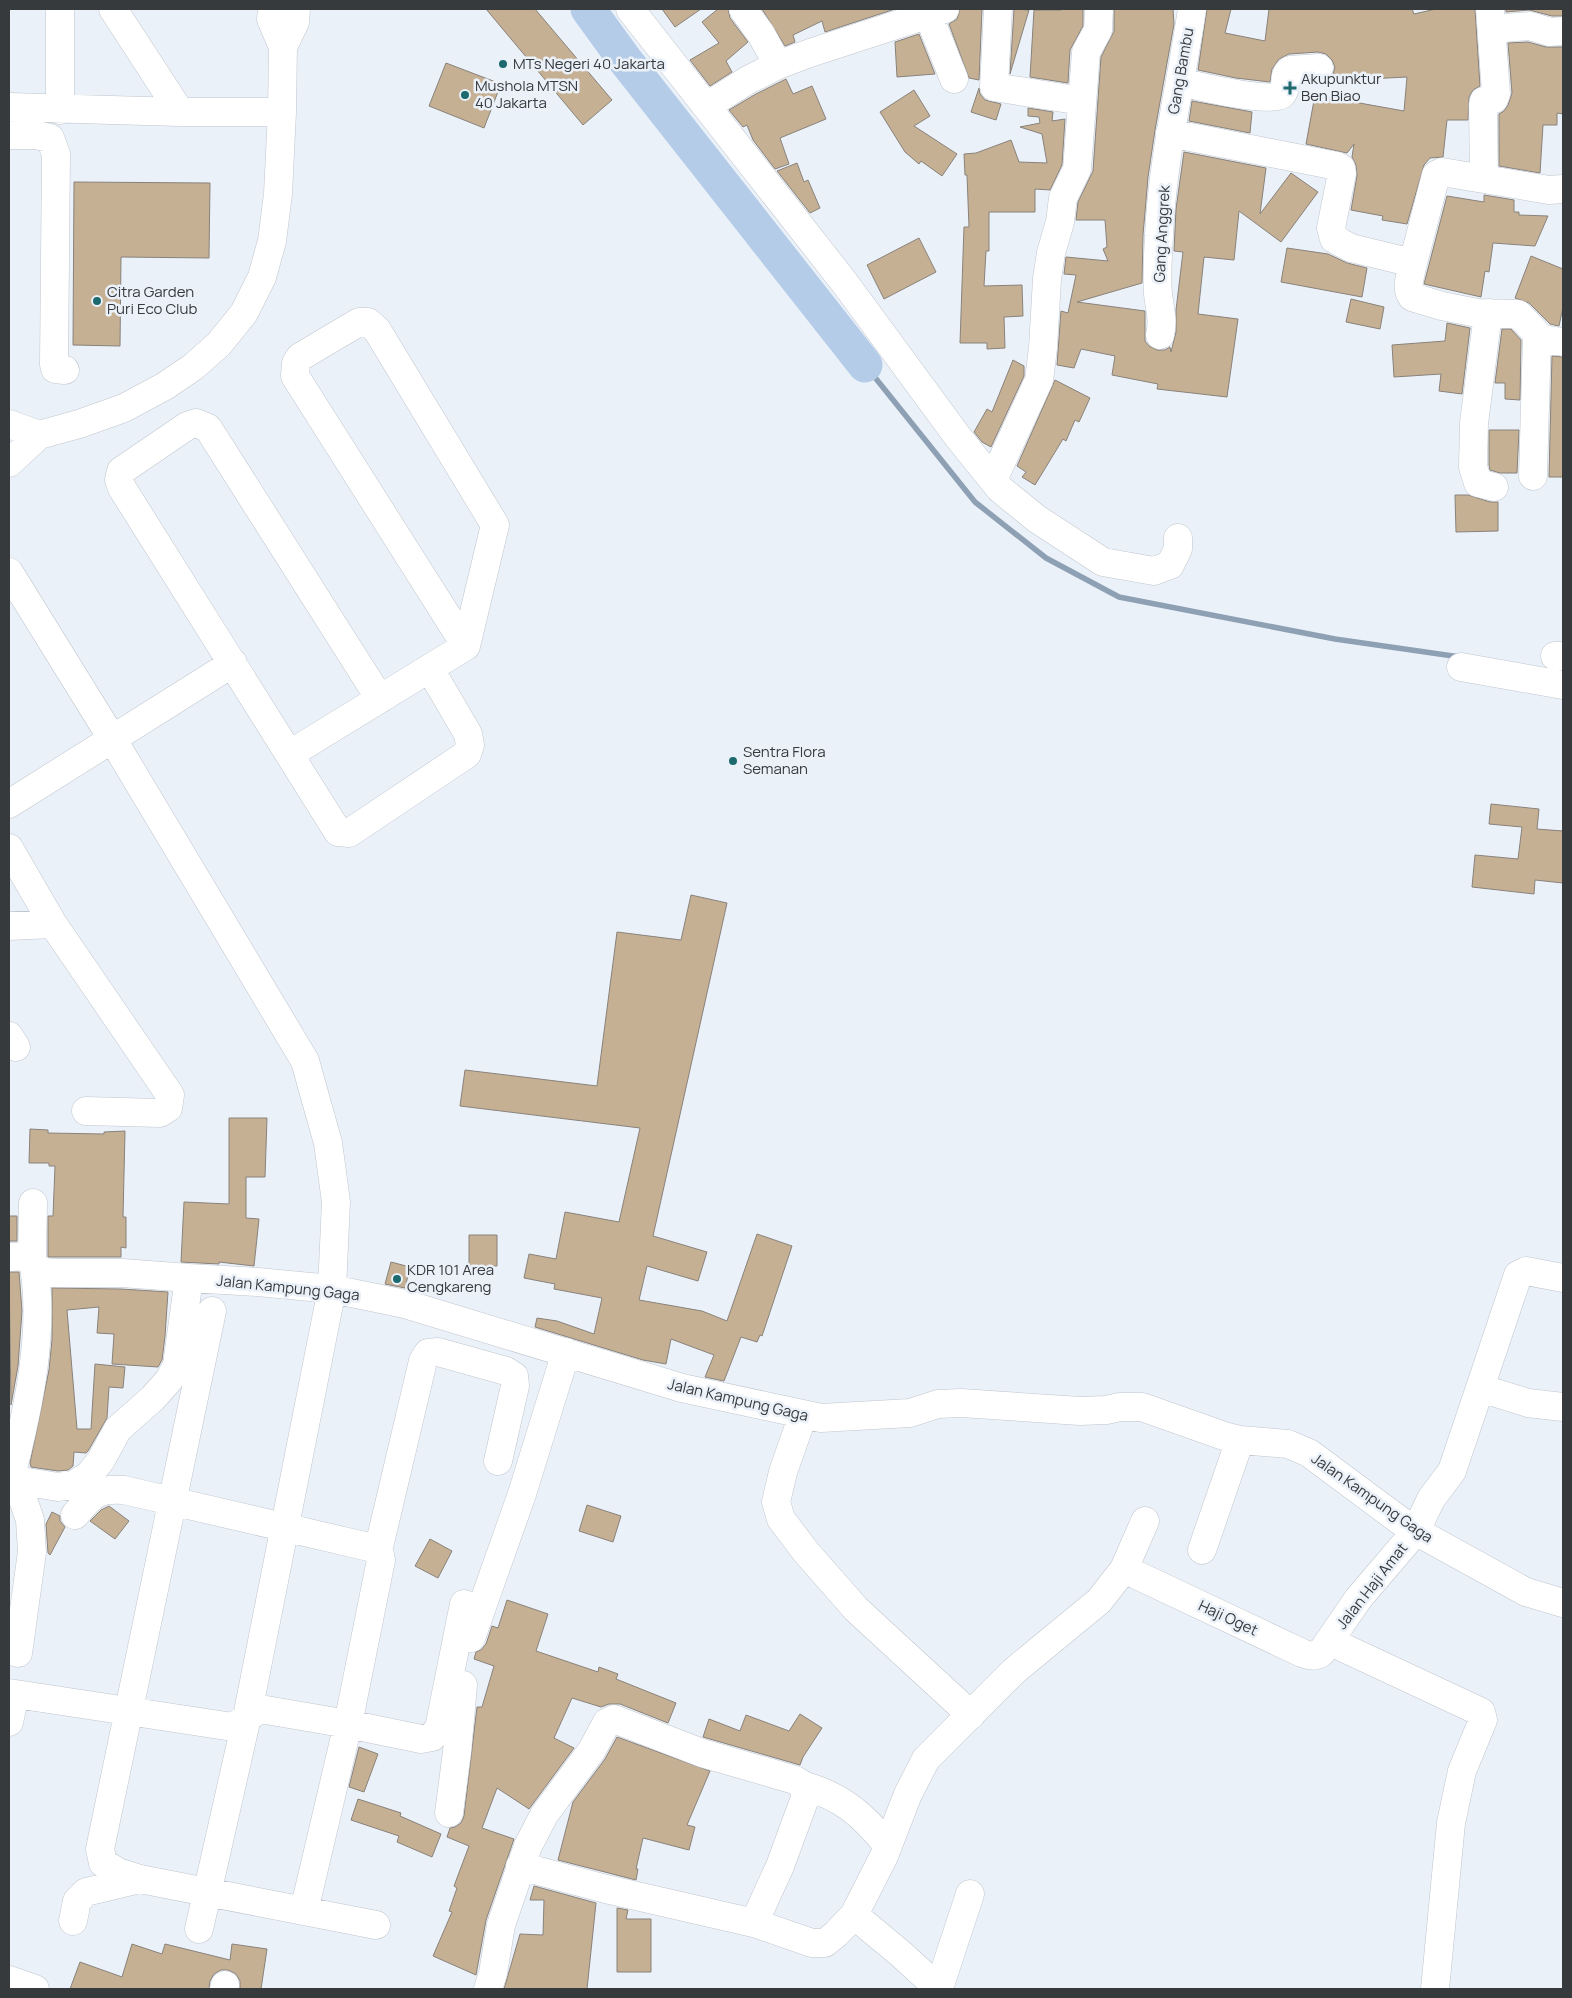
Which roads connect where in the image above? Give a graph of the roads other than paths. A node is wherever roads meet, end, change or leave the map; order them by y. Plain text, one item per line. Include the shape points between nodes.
1 (60, 9) edge
2 (113, 9) edge
3 (272, 9) edge
4 (296, 9) edge
5 (630, 9) edge
6 (743, 9) edge
7 (998, 9) edge
8 (1099, 9) edge
9 (1192, 9) edge
10 (933, 10) edge
11 (1491, 19) edge
12 (1563, 31) edge
13 (283, 47) junction
14 (778, 65) junction
15 (1319, 68) dead end
16 (954, 79) dead end
17 (1181, 82) junction
18 (1082, 101) junction
19 (707, 106) junction
20 (9, 107) edge
21 (60, 110) junction
22 (180, 112) junction
23 (282, 112) junction
24 (1170, 133) junction
25 (9, 135) edge
26 (1484, 179) junction
27 (1563, 189) edge
28 (1413, 263) junction
29 (1488, 313) junction
30 (1160, 335) dead end
31 (1537, 336) junction
32 (1563, 342) edge
33 (65, 370) dead end
34 (9, 424) edge
35 (39, 435) junction
36 (9, 462) edge
37 (1533, 476) dead end
38 (993, 480) junction
39 (1494, 487) dead end
40 (1178, 538) dead end
41 (9, 572) edge
42 (466, 646) junction
43 (233, 663) junction
44 (1460, 667) dead end
45 (430, 669) junction
46 (1563, 685) edge
47 (380, 700) junction
48 (113, 740) junction
49 (290, 754) junction
50 (9, 804) edge
51 (9, 848) edge
52 (53, 924) junction
53 (9, 926) edge
54 (86, 1111) dead end
55 (33, 1203) dead end
56 (26, 1261) edge
57 (189, 1278) junction
58 (1563, 1278) edge
59 (332, 1289) junction
60 (212, 1311) dead end
61 (566, 1352) junction
62 (1480, 1388) junction
63 (1563, 1407) edge
64 (803, 1415) junction
65 (1240, 1440) junction
66 (498, 1461) dead end
67 (12, 1480) edge
68 (172, 1501) junction
69 (75, 1515) dead end
70 (1145, 1521) dead end
71 (284, 1527) junction
72 (1416, 1531) junction
73 (1202, 1550) dead end
74 (378, 1551) junction
75 (1124, 1569) junction
76 (1563, 1603) edge
77 (464, 1604) dead end
78 (1329, 1641) junction
79 (18, 1653) dead end
80 (12, 1694) edge
81 (128, 1712) junction
82 (971, 1715) junction
83 (247, 1717) junction
84 (9, 1722) edge
85 (348, 1724) junction
86 (804, 1786) junction
87 (449, 1813) dead end
88 (888, 1846) junction
89 (520, 1866) junction
90 (140, 1879) junction
91 (207, 1893) junction
92 (970, 1894) dead end
93 (304, 1910) junction
94 (854, 1915) junction
95 (73, 1922) dead end
96 (754, 1923) junction
97 (376, 1925) dead end
98 (199, 1930) dead end
99 (9, 1980) edge
100 (35, 1989) edge
101 (488, 1989) edge
102 (939, 1989) edge
103 (1435, 1989) edge

1 - 21 street
2 - 22 street
3 - 13 street via 271,19
4 - 13 street via 296,22
5 - 19 street
6 - 14 street
7 - 18 street via 994,87
8 - 18 street via 1098,30 1086,52
9 - 17 street, Gang Bambu
10 - 14 street
10 - 16 street
11 - 12 street via 1550,32
11 - 26 street via 1496,94 1494,99 1484,101 1483,105
13 - 23 street
14 - 19 street
15 - 17 street via 1290,70 1284,78 1284,92 1273,97 1243,95
17 - 24 street, Gang Bambu
18 - 38 street via 1077,169 1063,198 1060,222 1050,253 1039,380
19 - 38 street
20 - 21 street
21 - 22 street
22 - 23 street
23 - 35 street via 272,242 255,294 234,327 199,362 165,386 124,408
24 - 28 street via 1341,168 1331,228 1334,239 1351,248
24 - 30 street, Gang Anggrek via 1159,236 1159,301 1163,319
25 - 33 street via 50,138 56,154 54,364 55,369
26 - 27 street via 1549,190
26 - 28 street via 1445,172 1436,174
28 - 29 street via 1408,287 1412,298
29 - 31 street via 1518,314
29 - 39 street via 1477,390 1473,467 1478,483
31 - 32 street
31 - 37 street
34 - 35 street
35 - 36 street
38 - 40 street via 1037,519 1103,562 1154,571 1170,565 1178,550
41 - 48 street
42 - 42 street via 296,376 296,363 300,357 359,322 368,322 377,330 496,525
42 - 45 street
43 - 47 street via 119,480 121,471 127,466 196,423 208,428
43 - 48 street
43 - 49 street
44 - 46 street
45 - 47 street
45 - 49 street via 468,734 468,751 462,759 349,833 340,834 334,829
47 - 49 street
48 - 50 street
48 - 59 street via 305,1061 328,1143 336,1202
51 - 52 street
52 - 53 street
52 - 54 street via 170,1095 168,1108 160,1113
55 - 56 street
56 - 57 street, Jalan Kampung Gaga via 55,1273
56 - 67 street via 37,1338
57 - 59 street, Jalan Kampung Gaga
57 - 67 street via 177,1365 153,1398 118,1429 101,1460 84,1479 73,1485 58,1487
58 - 62 street, Jalan Haji Amat via 1526,1271 1518,1275
59 - 61 street, Jalan Kampung Gaga via 430,1311
59 - 71 street
60 - 68 street
61 - 64 street, Jalan Kampung Gaga via 682,1388
61 - 87 street via 522,1494 468,1650
62 - 63 street via 1528,1403
62 - 72 street, Jalan Haji Amat via 1452,1471 1431,1498
64 - 65 street, Jalan Kampung Gaga via 821,1418 910,1413 938,1404 961,1403 1080,1411 1134,1406
64 - 82 street via 776,1502 781,1518 856,1609
65 - 72 street, Jalan Kampung Gaga via 1288,1444 1309,1453
65 - 73 street
66 - 74 street via 515,1386 514,1376 438,1352 428,1353 423,1361
67 - 79 street via 30,1520 32,1552
68 - 69 street via 108,1489 89,1498
68 - 71 street
68 - 81 street
70 - 75 street
71 - 74 street
71 - 83 street
72 - 76 street, Jalan Kampung Gaga via 1526,1592
72 - 78 street, Jalan Haji Amat via 1358,1599
74 - 85 street via 381,1560
75 - 78 street, Haji Oget via 1302,1653 1316,1656
75 - 82 street via 1099,1601 1014,1671
77 - 85 street via 439,1728 432,1737 421,1739
78 - 103 street via 1483,1715 1462,1771 1451,1823
80 - 81 street
80 - 84 street
81 - 83 street via 233,1727
81 - 90 street via 100,1849 103,1862 118,1872
82 - 88 street via 926,1759
83 - 85 street via 260,1709
83 - 91 street
85 - 93 street
86 - 88 street via 822,1791 852,1808
86 - 89 street via 795,1780 702,1753 621,1720 610,1720 544,1815
86 - 96 street via 804,1798 780,1866
88 - 94 street
89 - 96 street
89 - 101 street via 501,1925
90 - 91 street
90 - 95 street via 86,1892 78,1900
91 - 93 street
91 - 98 street
92 - 102 street
93 - 97 street
94 - 96 street via 830,1940 818,1944
94 - 102 street
99 - 100 street

